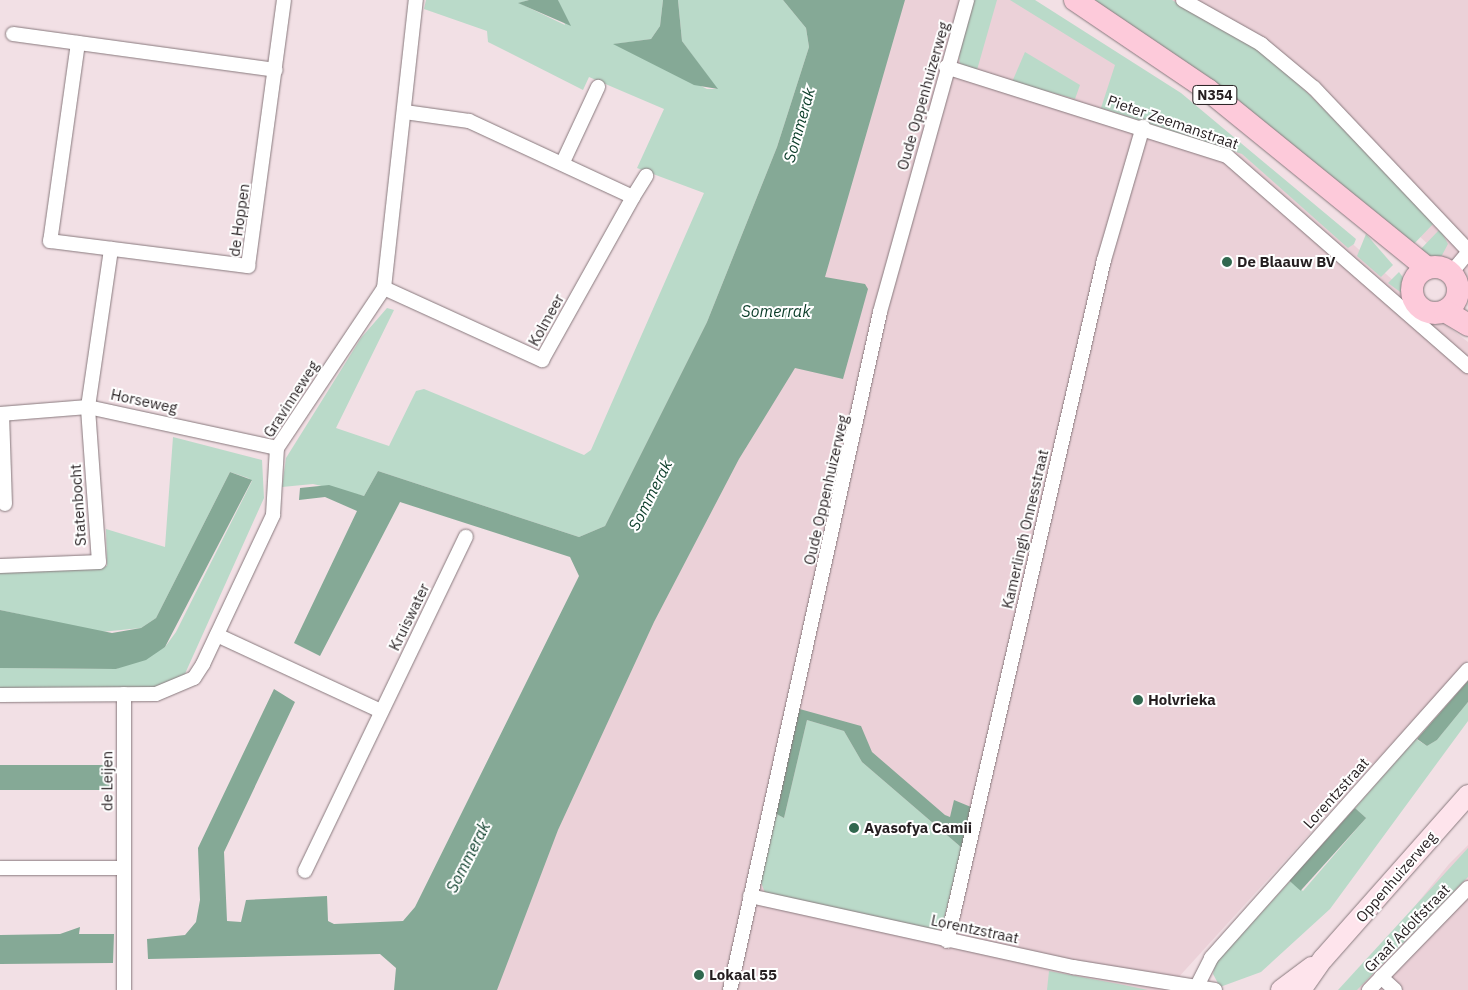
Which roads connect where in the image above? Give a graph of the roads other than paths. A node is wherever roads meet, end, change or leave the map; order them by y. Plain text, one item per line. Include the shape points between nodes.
1 (284, 0) edge
2 (416, 0) edge
3 (967, 0) edge
4 (1076, 0) edge
5 (1183, 0) edge
6 (12, 34) dead end
7 (78, 43) junction
8 (946, 67) junction
9 (276, 70) junction
10 (598, 87) dead end
11 (405, 112) junction
12 (1143, 127) junction
13 (563, 162) junction
14 (646, 176) dead end
15 (633, 197) junction
16 (1346, 203) junction
17 (111, 249) junction
18 (1468, 252) edge
19 (1427, 268) junction
20 (1450, 273) junction
21 (1412, 286) junction
22 (384, 288) junction
23 (1457, 303) edge
24 (1468, 325) edge
25 (1468, 366) edge
26 (88, 406) junction
27 (1, 414) edge
28 (278, 448) junction
29 (5, 504) dead end
30 (466, 537) dead end
31 (0, 566) edge
32 (217, 635) junction
33 (1468, 670) edge
34 (124, 694) junction
35 (0, 695) edge
36 (382, 711) junction
37 (1468, 795) edge
38 (0, 868) edge
39 (123, 868) junction
40 (305, 871) dead end
41 (1468, 888) edge
42 (750, 896) junction
43 (947, 940) junction
44 (1323, 959) junction
45 (1381, 977) junction
46 (1195, 988) edge
47 (124, 990) edge
48 (730, 990) edge
49 (1216, 990) edge
50 (1281, 990) edge
51 (1302, 990) edge
52 (1369, 990) edge
53 (1395, 990) edge

1 - 9 street, de Hoppen
2 - 11 street, Gravinneweg
3 - 8 street, Oude Oppenhuizerweg
4 - 16 main road, N354 via 1208,90
5 - 18 street via 1261,44 1314,88
6 - 7 street
7 - 9 street
7 - 17 street, de Hoppen via 50,241
8 - 12 street, Pieter Zeemanstraat
8 - 42 street, Oude Oppenhuizerweg via 880,312
9 - 17 street, de Hoppen via 248,266
10 - 13 street
11 - 13 street via 469,121
11 - 22 street, Gravinneweg
12 - 25 street, Pieter Zeemanstraat via 1241,164
12 - 43 street, Kamerlingh Onnesstraat via 1104,260
13 - 15 street
14 - 15 street, Kolmeer
15 - 22 street, Kolmeer via 542,360
16 - 19 main road, N354
16 - 21 main road, N354
17 - 26 street
18 - 20 street
19 - 20 main road, N354
19 - 21 main road
20 - 23 main road
21 - 23 main road, N354 via 1421,308
22 - 28 street, Gravinneweg
23 - 24 main road, N354
26 - 27 street, Horseweg
26 - 28 street, Horseweg
26 - 31 street, Statenbocht via 99,562
27 - 29 street, Horseweg
28 - 32 street, Gravinneweg via 273,515
30 - 36 street, Kruiswater
32 - 34 street, Gravinneweg via 194,678 170,691
32 - 36 street
33 - 46 street, Lorentzstraat via 1211,958
34 - 35 street, Gravinneweg
34 - 39 street, de Leijen
36 - 40 street, Kruiswater
37 - 44 main road, Oppenhuizerweg
38 - 39 street
39 - 47 street, de Leijen
41 - 45 street, Graaf Adolfstraat
42 - 43 street, Lorentzstraat
42 - 48 street, Oude Oppenhuizerweg
43 - 46 street, Lorentzstraat
44 - 50 main road, Oppenhuizerweg
44 - 51 main road, Oppenhuizerweg
45 - 52 street, Graaf Adolfstraat
45 - 53 street
46 - 49 street, Lorentzstraat

